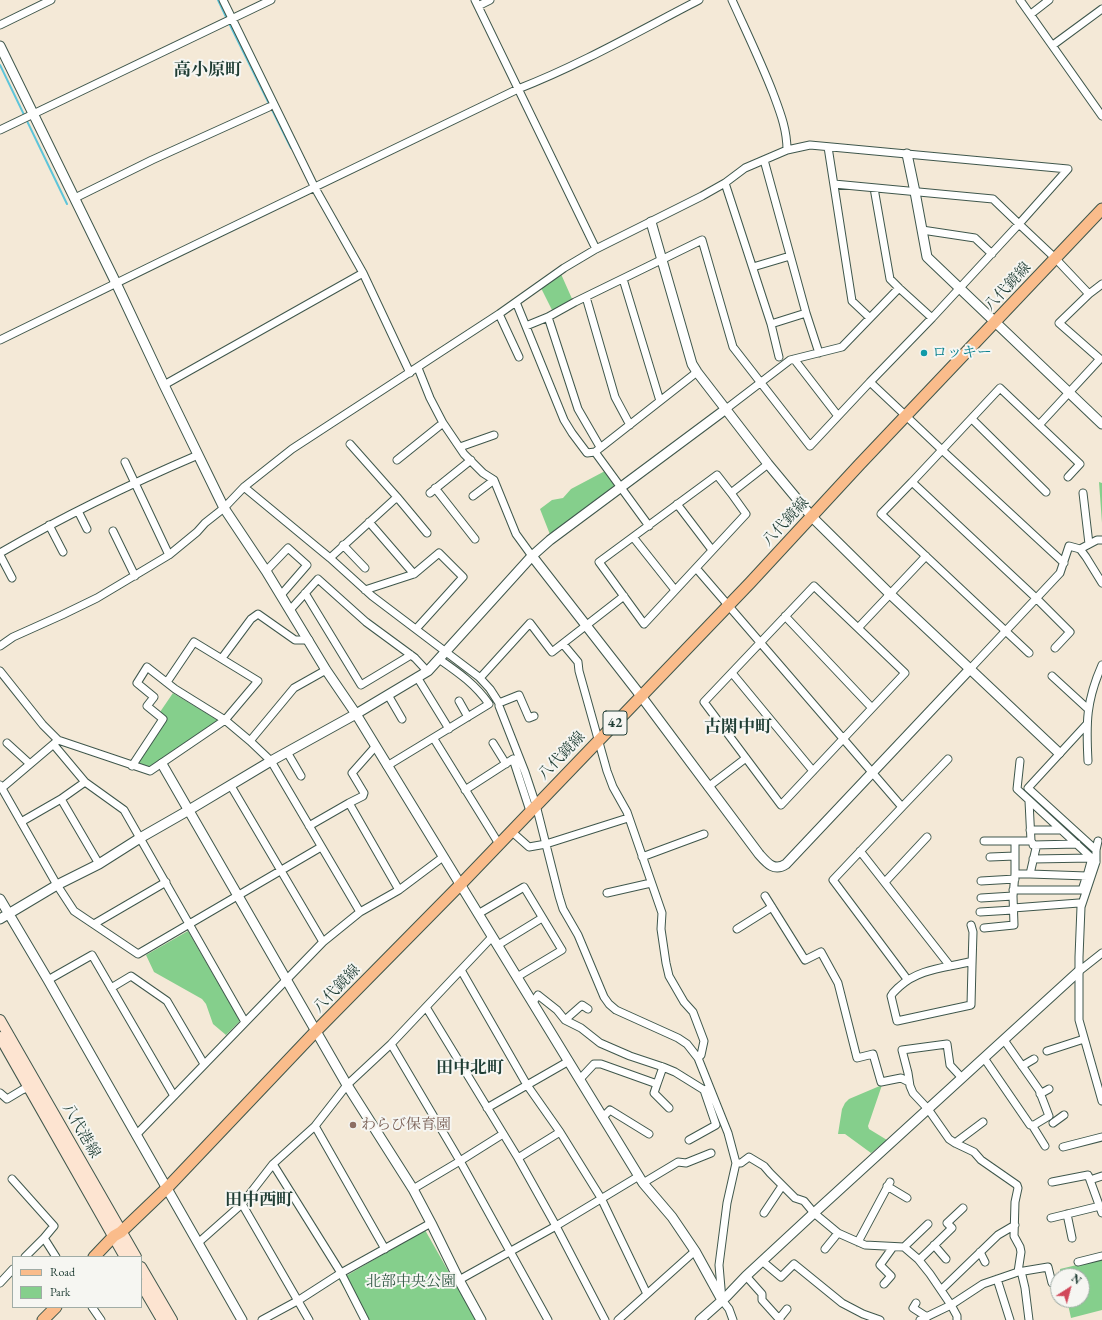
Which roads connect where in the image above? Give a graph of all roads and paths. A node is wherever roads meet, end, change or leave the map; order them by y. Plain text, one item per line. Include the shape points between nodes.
1 (51, 0) edge
2 (223, 0) edge
3 (271, 0) edge
4 (490, 0) edge
5 (699, 0) edge
6 (732, 0) edge
7 (1020, 0) edge
8 (1049, 0) edge
9 (476, 3) edge
10 (1102, 9) edge
11 (1031, 14) junction
12 (230, 19) junction
13 (0, 25) edge
14 (1053, 45) junction
15 (0, 46) edge
16 (518, 89) junction
17 (269, 107) dead end
18 (31, 115) junction
19 (1102, 116) edge
20 (0, 130) edge
21 (828, 147) junction
22 (787, 150) junction
23 (906, 154) junction
24 (764, 160) junction
25 (725, 183) junction
26 (834, 184) junction
27 (315, 188) junction
28 (874, 188) junction
29 (915, 192) junction
30 (75, 198) junction
31 (1102, 209) edge
32 (651, 222) junction
33 (1019, 224) junction
34 (922, 230) junction
35 (596, 249) junction
36 (992, 254) junction
37 (790, 256) junction
38 (1055, 258) junction
39 (662, 260) junction
40 (753, 267) junction
41 (363, 273) junction
42 (623, 279) junction
43 (116, 283) junction
44 (1102, 284) edge
45 (899, 288) junction
46 (959, 288) junction
47 (1089, 294) junction
48 (586, 297) junction
49 (516, 302) junction
50 (806, 313) junction
51 (499, 314) junction
52 (548, 317) junction
53 (870, 318) junction
54 (932, 318) junction
55 (995, 323) junction
56 (771, 324) junction
57 (526, 326) junction
58 (0, 340) edge
59 (819, 353) junction
60 (519, 356) dead end
61 (779, 356) dead end
62 (794, 359) junction
63 (418, 368) junction
64 (697, 372) junction
65 (410, 373) junction
66 (760, 382) junction
67 (870, 382) junction
68 (164, 385) junction
69 (1069, 392) junction
70 (660, 401) junction
71 (726, 409) junction
72 (838, 416) junction
73 (906, 416) junction
74 (972, 420) junction
75 (443, 423) junction
76 (630, 424) junction
77 (1102, 424) edge
78 (1039, 425) junction
79 (494, 435) dead end
80 (350, 444) dead end
81 (460, 447) junction
82 (597, 449) junction
83 (942, 450) junction
84 (198, 455) junction
85 (397, 460) dead end
86 (471, 460) junction
87 (125, 462) dead end
88 (768, 464) junction
89 (1068, 476) dead end
90 (494, 480) junction
91 (912, 482) junction
92 (134, 483) junction
93 (244, 487) junction
94 (621, 487) junction
95 (1046, 492) dead end
96 (731, 493) junction
97 (1083, 493) dead end
98 (397, 496) junction
99 (473, 496) dead end
100 (677, 504) junction
101 (224, 508) junction
102 (78, 511) junction
103 (812, 517) junction
104 (369, 522) junction
105 (49, 525) junction
106 (648, 526) junction
107 (87, 529) dead end
108 (113, 531) dead end
109 (427, 533) dead end
110 (633, 537) junction
111 (475, 539) dead end
112 (1102, 540) edge
113 (1089, 544) junction
114 (343, 545) junction
115 (1080, 549) junction
116 (712, 550) junction
117 (63, 552) dead end
118 (0, 554) edge
119 (169, 555) junction
120 (532, 556) junction
121 (926, 556) junction
122 (330, 558) junction
123 (1064, 563) junction
124 (366, 568) dead end
125 (696, 568) junction
126 (266, 571) junction
127 (414, 574) junction
128 (135, 576) junction
129 (12, 578) dead end
130 (1102, 583) edge
131 (366, 590) junction
132 (675, 590) junction
133 (305, 593) junction
134 (890, 594) junction
135 (281, 595) junction
136 (624, 596) junction
137 (1036, 598) junction
138 (728, 606) junction
139 (290, 610) junction
140 (785, 616) junction
141 (587, 625) junction
142 (858, 628) junction
143 (416, 629) junction
144 (1005, 631) junction
145 (309, 640) junction
146 (760, 643) junction
147 (563, 644) junction
148 (0, 646) edge
149 (1055, 648) dead end
150 (446, 651) junction
151 (1029, 653) dead end
152 (411, 655) junction
153 (222, 658) junction
154 (439, 659) junction
155 (1102, 665) edge
156 (970, 669) junction
157 (326, 670) junction
158 (0, 671) edge
159 (427, 671) junction
160 (732, 672) junction
161 (1052, 676) dead end
162 (416, 678) junction
163 (480, 678) junction
164 (167, 682) junction
165 (388, 695) junction
166 (640, 696) junction
167 (459, 701) dead end
168 (499, 702) junction
169 (871, 708) junction
170 (1088, 709) junction
171 (356, 714) junction
172 (534, 716) dead end
173 (468, 717) junction
174 (402, 719) dead end
175 (225, 720) junction
176 (1086, 725) junction
177 (449, 729) junction
178 (434, 739) junction
179 (843, 739) junction
180 (250, 740) junction
181 (599, 740) junction
182 (56, 742) junction
183 (7, 743) dead end
184 (492, 743) dead end
185 (375, 747) junction
186 (287, 752) junction
187 (1059, 753) junction
188 (746, 758) junction
189 (948, 759) dead end
190 (271, 761) junction
191 (1020, 761) dead end
192 (1088, 761) dead end
193 (30, 764) junction
194 (162, 764) junction
195 (506, 764) junction
196 (132, 766) junction
197 (387, 766) junction
198 (813, 771) junction
199 (872, 772) junction
200 (301, 776) dead end
201 (85, 782) junction
202 (1, 786) edge
203 (231, 786) junction
204 (708, 787) junction
205 (465, 790) junction
206 (61, 799) junction
207 (1029, 801) junction
208 (349, 803) junction
209 (902, 807) junction
210 (533, 808) junction
211 (189, 810) junction
212 (628, 818) junction
213 (21, 822) junction
214 (309, 826) junction
215 (1030, 830) junction
216 (1060, 830) junction
217 (511, 831) junction
218 (704, 834) dead end
219 (927, 837) dead end
220 (140, 838) junction
221 (984, 841) dead end
222 (1015, 841) junction
223 (1098, 841) dead end
224 (1032, 843) junction
225 (499, 844) junction
226 (546, 844) junction
227 (1077, 844) junction
228 (321, 847) junction
229 (1096, 850) junction
230 (860, 851) junction
231 (642, 856) junction
232 (1015, 856) junction
233 (990, 857) dead end
234 (443, 858) junction
235 (1033, 859) junction
236 (1094, 860) junction
237 (99, 864) junction
238 (281, 871) junction
239 (1030, 874) junction
240 (1015, 876) junction
241 (1088, 876) junction
242 (981, 881) dead end
243 (166, 882) junction
244 (885, 882) junction
245 (651, 883) junction
246 (57, 885) junction
247 (460, 885) junction
248 (399, 890) junction
249 (1082, 890) junction
250 (607, 893) dead end
251 (1013, 893) junction
252 (237, 895) junction
253 (765, 896) dead end
254 (981, 898) dead end
255 (0, 899) edge
256 (1081, 903) junction
257 (772, 907) junction
258 (1013, 909) junction
259 (360, 912) junction
260 (980, 912) dead end
261 (9, 914) junction
262 (478, 914) junction
263 (542, 918) junction
264 (0, 920) edge
265 (190, 923) junction
266 (94, 924) junction
267 (971, 925) dead end
268 (737, 928) dead end
269 (984, 928) dead end
270 (492, 937) junction
271 (323, 942) junction
272 (498, 946) junction
273 (1102, 953) edge
274 (972, 965) junction
275 (950, 966) junction
276 (461, 970) junction
277 (1078, 972) junction
278 (517, 978) junction
279 (907, 979) junction
280 (48, 980) junction
281 (286, 980) junction
282 (111, 988) junction
283 (533, 1002) junction
284 (583, 1005) dead end
285 (426, 1007) junction
286 (0, 1020) edge
287 (565, 1020) junction
288 (245, 1022) junction
289 (316, 1031) junction
290 (0, 1037) edge
291 (1084, 1039) junction
292 (1004, 1040) junction
293 (391, 1044) junction
294 (1048, 1051) dead end
295 (698, 1058) junction
296 (984, 1058) junction
297 (1034, 1059) dead end
298 (569, 1061) junction
299 (204, 1064) junction
300 (1022, 1066) junction
301 (663, 1067) junction
302 (962, 1078) junction
303 (580, 1079) junction
304 (909, 1082) junction
305 (657, 1084) junction
306 (347, 1085) junction
307 (527, 1085) junction
308 (29, 1087) junction
309 (1049, 1088) dead end
310 (707, 1089) junction
311 (0, 1093) edge
312 (1040, 1094) junction
313 (174, 1096) junction
314 (1102, 1101) edge
315 (487, 1108) junction
316 (669, 1108) dead end
317 (928, 1109) junction
318 (1064, 1115) dead end
319 (603, 1117) junction
320 (983, 1122) dead end
321 (1052, 1122) junction
322 (1032, 1125) junction
323 (315, 1126) junction
324 (647, 1131) dead end
325 (560, 1132) junction
326 (503, 1134) junction
327 (136, 1135) junction
328 (1102, 1137) edge
329 (689, 1140) dead end
330 (955, 1143) junction
331 (1045, 1146) dead end
332 (1063, 1148) dead end
333 (711, 1153) dead end
334 (518, 1158) junction
335 (460, 1161) junction
336 (736, 1163) junction
337 (272, 1164) junction
338 (1102, 1176) edge
339 (12, 1179) dead end
340 (641, 1179) junction
341 (1090, 1180) junction
342 (1052, 1182) dead end
343 (782, 1186) junction
344 (167, 1188) junction
345 (413, 1189) junction
346 (601, 1198) junction
347 (907, 1198) dead end
348 (242, 1204) junction
349 (963, 1208) dead end
350 (1101, 1210) edge
351 (764, 1213) dead end
352 (814, 1213) junction
353 (1067, 1214) junction
354 (1050, 1218) dead end
355 (431, 1223) junction
356 (928, 1224) dead end
357 (1015, 1225) junction
358 (556, 1226) junction
359 (838, 1233) junction
360 (117, 1237) junction
361 (44, 1238) junction
362 (1072, 1238) dead end
363 (858, 1242) junction
364 (198, 1243) junction
365 (934, 1245) junction
366 (893, 1247) junction
367 (904, 1247) junction
368 (385, 1249) junction
369 (825, 1249) dead end
370 (509, 1251) junction
371 (695, 1251) junction
372 (980, 1252) junction
373 (26, 1256) edge
374 (55, 1256) edge
375 (95, 1256) edge
376 (104, 1256) edge
377 (125, 1256) edge
378 (135, 1256) edge
379 (1102, 1256) edge
380 (946, 1259) dead end
381 (919, 1260) junction
382 (762, 1261) junction
383 (984, 1262) dead end
384 (1078, 1262) dead end
385 (142, 1268) edge
386 (12, 1270) edge
387 (1019, 1272) junction
388 (341, 1273) junction
389 (1050, 1275) edge
390 (746, 1276) junction
391 (997, 1279) junction
392 (459, 1280) junction
393 (0, 1282) edge
394 (884, 1284) dead end
395 (142, 1286) edge
396 (941, 1290) junction
397 (647, 1294) junction
398 (299, 1300) junction
399 (722, 1300) junction
400 (916, 1303) dead end
401 (951, 1305) junction
402 (46, 1308) edge
403 (55, 1308) edge
404 (93, 1308) edge
405 (787, 1308) dead end
406 (929, 1317) edge
407 (35, 1320) edge
408 (43, 1320) edge
409 (101, 1320) edge
410 (162, 1320) edge
411 (172, 1320) edge
412 (242, 1320) edge
413 (262, 1320) edge
414 (309, 1320) edge
415 (365, 1320) edge
416 (481, 1320) edge
417 (548, 1320) edge
418 (605, 1320) edge
419 (618, 1320) edge
420 (700, 1320) edge
421 (732, 1320) edge
422 (780, 1320) edge
423 (880, 1320) edge
424 (957, 1320) edge
425 (1009, 1320) edge
426 (1029, 1320) edge

1 - 13 street
2 - 12 street
3 - 12 street
4 - 9 street
5 - 16 street via 540,81
6 - 22 street via 781,116 787,136
7 - 11 street
8 - 11 street
9 - 16 street
10 - 14 street
11 - 14 street
12 - 18 street
12 - 27 street
14 - 19 street
15 - 18 street
16 - 27 street
16 - 35 street
17 - 30 street
18 - 20 street
18 - 30 street
21 - 22 street via 810,145
21 - 23 street
21 - 26 street
22 - 24 street
23 - 29 street
23 - 33 street via 1068,169
24 - 25 street via 745,168
24 - 37 street
25 - 32 street
25 - 40 street
26 - 28 street
26 - 53 street via 852,301
27 - 41 street
27 - 43 street
28 - 29 street
28 - 45 street via 890,278
29 - 33 street via 993,199
29 - 34 street
30 - 43 street
31 - 38 main road, 八代鏡線 / 42
32 - 35 street
32 - 39 street
33 - 36 street
33 - 38 street
34 - 36 street via 975,238
34 - 46 street via 927,257
35 - 49 street
36 - 46 street
37 - 40 street
37 - 50 street
38 - 47 street
38 - 55 main road, 八代鏡線 / 42
39 - 42 street
39 - 64 street via 692,364
39 - 66 street via 702,240 733,347
40 - 56 street
41 - 65 street
41 - 68 street
42 - 48 street
42 - 70 street
43 - 58 street
43 - 68 street
44 - 47 street
45 - 53 street
45 - 54 street
46 - 54 street
46 - 55 street
47 - 69 street via 1059,323 1100,359
48 - 52 street
48 - 76 street via 615,397
49 - 51 street
49 - 57 street
50 - 56 street
50 - 59 street
51 - 60 street
51 - 63 street
52 - 57 street
52 - 82 street via 578,408
53 - 59 street via 842,347
54 - 67 street
55 - 69 street
55 - 73 main road, 八代鏡線 / 42
56 - 61 street
57 - 82 street via 564,420 587,453
59 - 62 street
62 - 66 street
62 - 72 street
63 - 65 street
63 - 75 street
64 - 70 street
64 - 71 street
65 - 93 street via 292,449
66 - 71 street
66 - 72 street via 810,446
67 - 72 street
67 - 73 street
68 - 84 street
69 - 77 street
69 - 78 street
70 - 76 street
71 - 88 street
71 - 94 street
73 - 83 street
73 - 103 main road, 八代鏡線 / 42
74 - 78 street via 1000,388
74 - 83 street
74 - 95 street
75 - 81 street
75 - 85 street
76 - 82 street
78 - 89 street via 1080,464
79 - 81 street
80 - 98 street
81 - 86 street
82 - 94 street
83 - 91 street
83 - 123 street
84 - 92 street
84 - 101 street
86 - 90 street
86 - 111 street via 432,490
87 - 92 street
88 - 96 street
88 - 103 street
90 - 99 street
90 - 120 street via 516,534
91 - 121 street via 881,514
91 - 137 street
92 - 102 street
92 - 119 street
93 - 101 street
93 - 122 street
94 - 106 street
94 - 120 street
96 - 100 street via 717,475
96 - 116 street via 746,514
97 - 113 street
98 - 104 street
98 - 109 street
100 - 106 street
100 - 116 street
101 - 119 street
101 - 126 street
102 - 105 street
102 - 107 street
103 - 134 street
103 - 138 main road, 八代鏡線 / 42
104 - 114 street
104 - 127 street
105 - 117 street
105 - 118 street
106 - 110 street
108 - 128 street
110 - 132 street
110 - 136 street via 599,562
112 - 113 street
113 - 115 street
114 - 122 street
114 - 124 street
115 - 123 street via 1069,546
115 - 130 street
116 - 125 street
118 - 129 street
119 - 128 street
120 - 141 street
120 - 150 street
121 - 134 street
121 - 144 street
122 - 131 street
123 - 137 street via 1060,573
125 - 132 street
125 - 138 street
126 - 135 street
126 - 135 street via 288,548 307,565
127 - 131 street
127 - 143 street via 439,553 463,577
128 - 148 street via 62,616 13,637
131 - 143 street
132 - 136 street via 644,624
133 - 139 street
133 - 152 street via 318,579 366,622
133 - 152 street via 361,685
134 - 142 street
134 - 156 street
135 - 139 street
136 - 141 street
137 - 144 street
137 - 149 street via 1070,632
138 - 146 street
138 - 166 main road, 八代鏡線 / 42
139 - 145 street
140 - 142 street via 814,586
140 - 146 street
140 - 169 street
141 - 147 street
141 - 166 street
142 - 169 street via 905,673
143 - 150 street
144 - 151 street
144 - 156 street
145 - 153 street via 295,640 258,614
145 - 157 street
146 - 160 street
146 - 179 street
147 - 163 street via 552,652 530,623
147 - 181 street via 578,662
150 - 154 street
150 - 163 street
152 - 159 street
153 - 164 street via 194,642
153 - 175 street via 258,681
154 - 159 street
154 - 173 street via 467,679 490,704
155 - 170 street via 1094,683
156 - 187 street
156 - 199 street
157 - 171 street
157 - 180 street via 294,688
158 - 182 street
159 - 162 street
160 - 188 street via 704,702
160 - 198 street
161 - 170 street
162 - 165 street
162 - 177 street
163 - 168 street
164 - 175 street
164 - 196 street via 147,667 137,682 154,697 146,706 163,719
165 - 171 street
165 - 174 street
166 - 181 main road, 八代鏡線 / 42
166 - 204 street
167 - 173 street
168 - 172 street via 519,695 529,718
168 - 210 street via 525,772
169 - 179 street
170 - 176 street
171 - 185 street
171 - 186 street
173 - 177 street
175 - 180 street
175 - 194 street
176 - 187 street
176 - 192 street
177 - 178 street
178 - 197 street
178 - 205 street
179 - 198 street
179 - 199 street
180 - 190 street
181 - 210 main road, 八代鏡線 / 42
181 - 212 street via 613,787
182 - 193 street
182 - 196 street
182 - 201 street
183 - 193 street
184 - 195 street
185 - 197 street
185 - 208 street via 352,773 364,793
186 - 190 street
186 - 200 street
187 - 229 street via 1028,788
188 - 198 street via 781,805
188 - 204 street
189 - 209 street
190 - 203 street
190 - 214 street
191 - 207 street via 1017,789
193 - 202 street
194 - 196 street via 150,771
194 - 211 street
195 - 205 street
195 - 210 street via 513,759
197 - 234 street
199 - 204 street via 781,867 774,867 759,854
199 - 209 street
201 - 206 street
201 - 220 street via 124,810
202 - 213 street
203 - 211 street
203 - 238 street
205 - 225 street
206 - 213 street
206 - 237 street
207 - 215 street
207 - 216 street
208 - 214 street
208 - 248 street
209 - 230 street
210 - 217 main road, 八代鏡線 / 42
210 - 226 street
211 - 220 street
211 - 252 street
212 - 226 street
212 - 231 street
213 - 246 street
214 - 228 street
215 - 216 street
215 - 224 street
216 - 227 street
217 - 225 main road, 八代鏡線 / 42
217 - 226 street via 529,848
218 - 231 street
219 - 244 street
220 - 237 street
220 - 243 street
221 - 222 street
222 - 224 street
222 - 232 street
223 - 229 street
224 - 227 street
224 - 235 street via 1036,848
225 - 247 main road, 八代鏡線 / 42
226 - 295 street via 563,909 578,935 604,997 616,1010 678,1038 687,1044
227 - 236 street
228 - 238 street
228 - 259 street
229 - 236 street
230 - 244 street
230 - 279 street via 833,880
231 - 245 street
232 - 233 street
232 - 240 street
234 - 247 street
234 - 248 street
235 - 236 street
235 - 239 street
236 - 241 street
236 - 256 street
237 - 246 street
238 - 252 street
238 - 271 street
239 - 240 street
239 - 241 street
240 - 242 street
240 - 251 street
241 - 249 street
243 - 265 street
243 - 266 street
244 - 275 street
245 - 250 street
245 - 295 street via 662,913 661,929 669,976 693,1012 704,1041
246 - 261 street
246 - 266 street via 74,911
247 - 262 street
247 - 289 main road, 八代鏡線 / 42
248 - 259 street
249 - 251 street
249 - 256 street
251 - 254 street
251 - 258 street
252 - 265 street
252 - 281 street
253 - 257 street
255 - 261 street
256 - 258 street
256 - 277 street
257 - 268 street
257 - 304 street via 805,960 821,952 838,983 857,1058 873,1054 881,1082 900,1078
258 - 260 street
258 - 269 street via 1014,926
259 - 271 street
261 - 264 street
261 - 280 street
262 - 263 street via 524,887
262 - 270 street
263 - 272 street
263 - 278 street via 562,950
265 - 266 street via 138,954
265 - 288 street
267 - 274 street via 974,932
270 - 272 street
270 - 276 street
271 - 281 street
272 - 278 street
273 - 277 street
274 - 275 street via 969,962
274 - 279 street via 971,1004 897,1020 891,996
275 - 279 street
276 - 285 street
276 - 307 street
277 - 291 street via 1079,1020
277 - 292 street
278 - 283 street
280 - 282 street via 92,955
280 - 327 street
281 - 288 street
281 - 289 street
282 - 299 street via 130,976 167,1001
282 - 313 street
283 - 287 street via 538,995
283 - 298 street
284 - 287 street
285 - 293 street
285 - 315 street
286 - 360 main road, 八代港線
287 - 301 street via 600,1042
288 - 299 street
289 - 306 street
289 - 344 main road, 八代鏡線 / 42
290 - 308 main road, 八代港線
291 - 294 street
291 - 314 street
292 - 296 street
292 - 300 street
293 - 306 street
293 - 335 street
295 - 310 street
296 - 302 street
296 - 322 street
297 - 300 street
298 - 303 street
298 - 307 street
299 - 313 street
300 - 312 street
301 - 305 street
301 - 310 street
302 - 304 street via 950,1065 947,1044 902,1050
302 - 317 street
303 - 305 street via 594,1064 601,1064
303 - 319 street
304 - 317 street via 913,1093
305 - 316 street via 654,1093
306 - 323 street
306 - 345 street
307 - 315 street
307 - 325 street
308 - 311 street via 7,1099
308 - 360 main road, 八代港線
309 - 312 street
310 - 329 street via 716,1125
310 - 336 street via 728,1133
312 - 321 street
313 - 327 street
315 - 326 street
317 - 330 street via 948,1139
317 - 352 street
318 - 321 street
319 - 324 street via 610,1110 622,1114
319 - 340 street
320 - 330 street
321 - 322 street
322 - 331 street
323 - 337 street
323 - 368 street
325 - 334 street
325 - 346 street
326 - 334 street
326 - 335 street
327 - 344 street
328 - 332 street
330 - 357 street via 974,1152 1017,1185
333 - 340 street via 686,1163 678,1162
334 - 358 street
335 - 345 street
335 - 370 street
336 - 343 street via 741,1163 749,1157 764,1166
336 - 399 street via 727,1203 719,1265
337 - 348 street
337 - 388 street
338 - 341 street
339 - 361 street via 54,1226
340 - 346 street
340 - 371 street
341 - 342 street via 1088,1175
341 - 350 street
343 - 351 street
343 - 352 street via 795,1198 804,1201
344 - 360 main road, 八代鏡線 / 42
344 - 364 street
345 - 355 street
346 - 358 street
346 - 397 street
347 - 363 street via 888,1184
348 - 364 street
348 - 398 street
349 - 365 street via 947,1223 952,1228
350 - 353 street
352 - 359 street
352 - 382 street
353 - 354 street
353 - 362 street
355 - 368 street
355 - 392 street
356 - 367 street
357 - 372 street via 998,1235
357 - 387 street via 1014,1236 1021,1252
358 - 370 street
358 - 418 street
359 - 363 street
359 - 369 street
360 - 375 main road, 八代鏡線 / 42
360 - 376 main road, 八代鏡線 / 42
360 - 377 main road, 八代港線
360 - 378 main road, 八代港線
361 - 373 street
361 - 374 street
363 - 366 street
364 - 412 street
365 - 380 street
365 - 381 street
366 - 367 street
366 - 394 street via 880,1265 891,1276
367 - 381 street
368 - 388 street
370 - 392 street
370 - 417 street
371 - 397 street
371 - 399 street
372 - 383 street
372 - 396 street
379 - 384 street
381 - 396 street
382 - 390 street
382 - 423 street via 781,1277 794,1264 842,1303
385 - 411 main road
386 - 393 street
387 - 389 street via 1048,1267
387 - 391 street
387 - 426 street via 1026,1288
388 - 398 street
388 - 415 street
390 - 399 street
390 - 422 street via 762,1294 762,1300
391 - 401 street via 983,1284
391 - 425 street
392 - 416 street
395 - 410 main road
396 - 401 street
397 - 419 street
398 - 413 street
398 - 414 street
399 - 420 street
399 - 421 street via 729,1308
400 - 406 street via 913,1308
401 - 406 street
401 - 424 street
402 - 407 main road
403 - 408 main road
404 - 409 street
405 - 422 street

